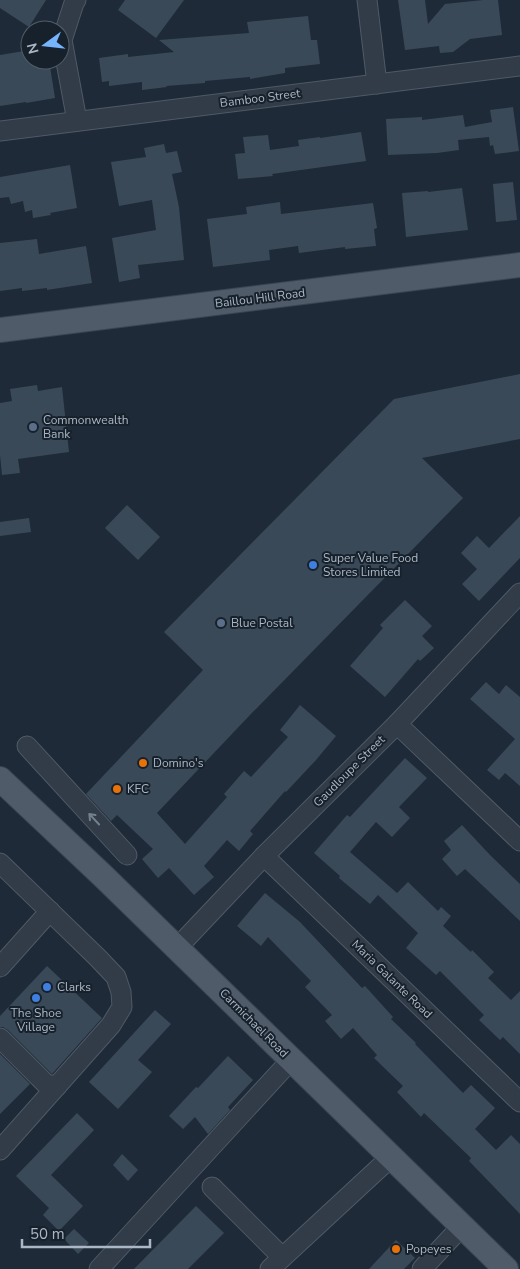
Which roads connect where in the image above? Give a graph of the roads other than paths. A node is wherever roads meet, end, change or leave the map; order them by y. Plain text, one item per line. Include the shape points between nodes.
1 (76, 0) edge
2 (367, 0) edge
3 (520, 66) edge
4 (377, 84) junction
5 (77, 121) junction
6 (0, 131) edge
7 (520, 265) edge
8 (0, 330) edge
9 (520, 593) edge
10 (397, 724) junction
11 (27, 746) dead end
12 (0, 779) edge
13 (520, 841) edge
14 (127, 854) dead end
15 (264, 856) junction
16 (0, 863) edge
17 (50, 911) junction
18 (177, 948) junction
19 (0, 967) edge
20 (0, 1038) edge
21 (291, 1060) junction
22 (58, 1086) junction
23 (520, 1102) edge
24 (0, 1150) edge
25 (391, 1156) junction
26 (212, 1187) dead end
27 (462, 1226) junction
28 (276, 1263) edge
29 (99, 1269) edge
30 (422, 1269) edge
31 (506, 1269) edge

1 - 5 street via 62,40
2 - 4 street
3 - 4 street, Bamboo Street
4 - 5 street, Bamboo Street
5 - 6 street, Bamboo Street
7 - 8 main road, Baillou Hill Road
9 - 10 street, Gaudloupe Street
10 - 13 street
10 - 15 street, Gaudloupe Street
14 -> 11 street
12 - 18 main road, Carmichael Road
15 - 18 street, Gaudloupe Street
15 - 23 street, Maria Galante Road
16 - 17 street
17 - 19 street
17 - 22 street via 116,977 122,992 122,1007 111,1025
18 - 21 main road, Carmichael Road
20 - 22 street via 46,1084
21 - 25 main road, Carmichael Road
21 - 29 street
22 - 24 street
25 - 27 main road, Carmichael Road
25 - 28 street
26 - 28 street
27 - 30 street
27 - 31 main road, Carmichael Road

